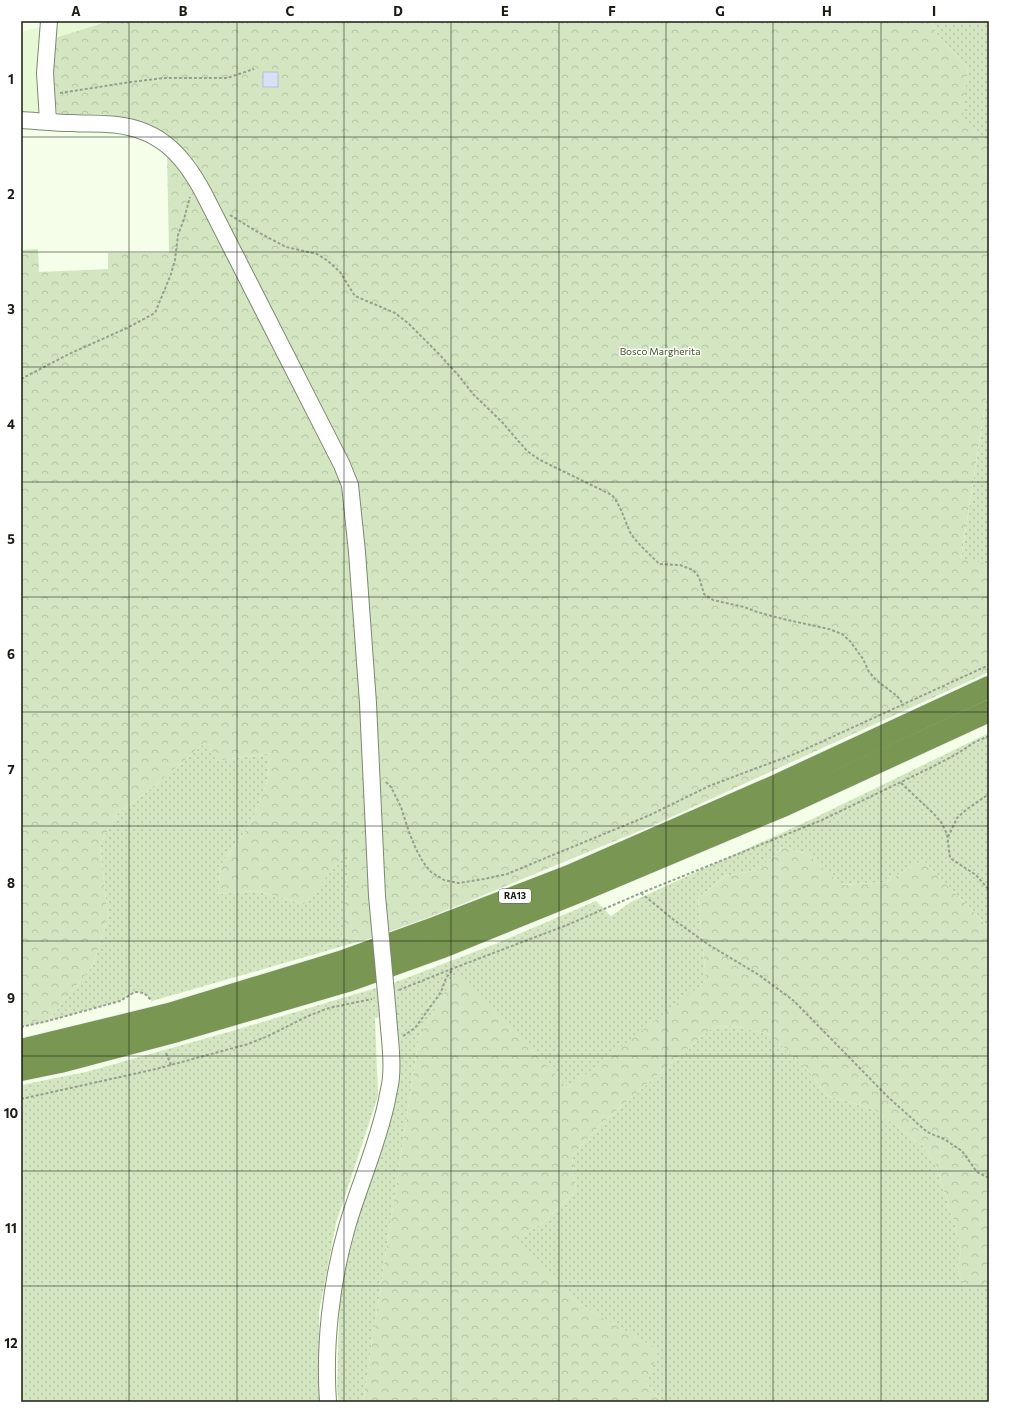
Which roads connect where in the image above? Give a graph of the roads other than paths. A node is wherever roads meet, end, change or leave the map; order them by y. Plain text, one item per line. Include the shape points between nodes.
1 (49, 21) edge
2 (21, 120) edge
3 (48, 121) junction
4 (989, 687) edge
5 (989, 711) edge
6 (21, 1050) edge
7 (21, 1070) edge
8 (328, 1402) edge

1 - 3 street via 45,63
2 - 3 street
3 - 8 street, bridge via 128,126 161,139 177,153 196,179 213,211 350,485 358,552 377,896 391,1076 384,1113 338,1264 331,1304 328,1345
4 - 6 highway, RA13 via 775,786 569,876 434,928 340,962 169,1014
5 - 7 highway, RA13 via 785,806 440,948 351,980 253,1009

